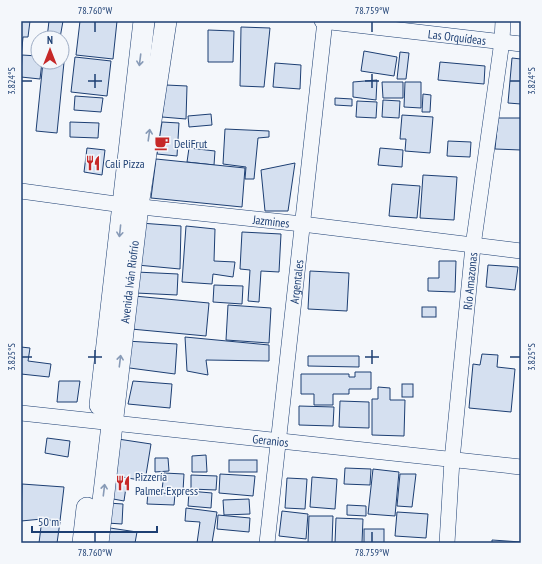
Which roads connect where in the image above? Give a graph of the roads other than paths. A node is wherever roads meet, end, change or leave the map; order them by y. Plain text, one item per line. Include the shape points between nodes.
1 (144, 21) edge
2 (166, 21) edge
3 (324, 21) edge
4 (503, 21) edge
5 (502, 41) junction
6 (521, 44) edge
7 (21, 191) edge
8 (131, 206) junction
9 (302, 224) junction
10 (473, 246) junction
11 (521, 251) edge
12 (21, 413) edge
13 (105, 423) junction
14 (278, 442) junction
15 (452, 460) junction
16 (521, 468) edge
17 (83, 543) edge
18 (98, 543) edge
19 (267, 543) edge
20 (447, 543) edge

1 -> 8 main road, Avenida Iván Riofrío
8 -> 2 main road, Avenida Iván Riofrío
3 - 5 street, Las Orquídeas
3 - 9 street, Argentales
4 - 5 street, Río Amazonas
5 - 6 street, Las Orquídeas
5 - 10 street, Río Amazonas
7 - 8 street, Jazmines
8 - 9 street, Jazmines
8 - 13 main road, Avenida Iván Riofrío
9 - 10 street, Jazmines
9 - 14 street, Argentales
10 - 11 street, Jazmines
10 - 15 street, Río Amazonas
12 - 13 street, Geranios
13 - 14 street, Geranios
13 - 17 main road, Avenida Iván Riofrío
18 -> 13 main road, Avenida Iván Riofrío
14 - 15 street, Geranios
14 - 19 street, Argentales
15 - 16 street, Geranios
15 - 20 street, Río Amazonas

